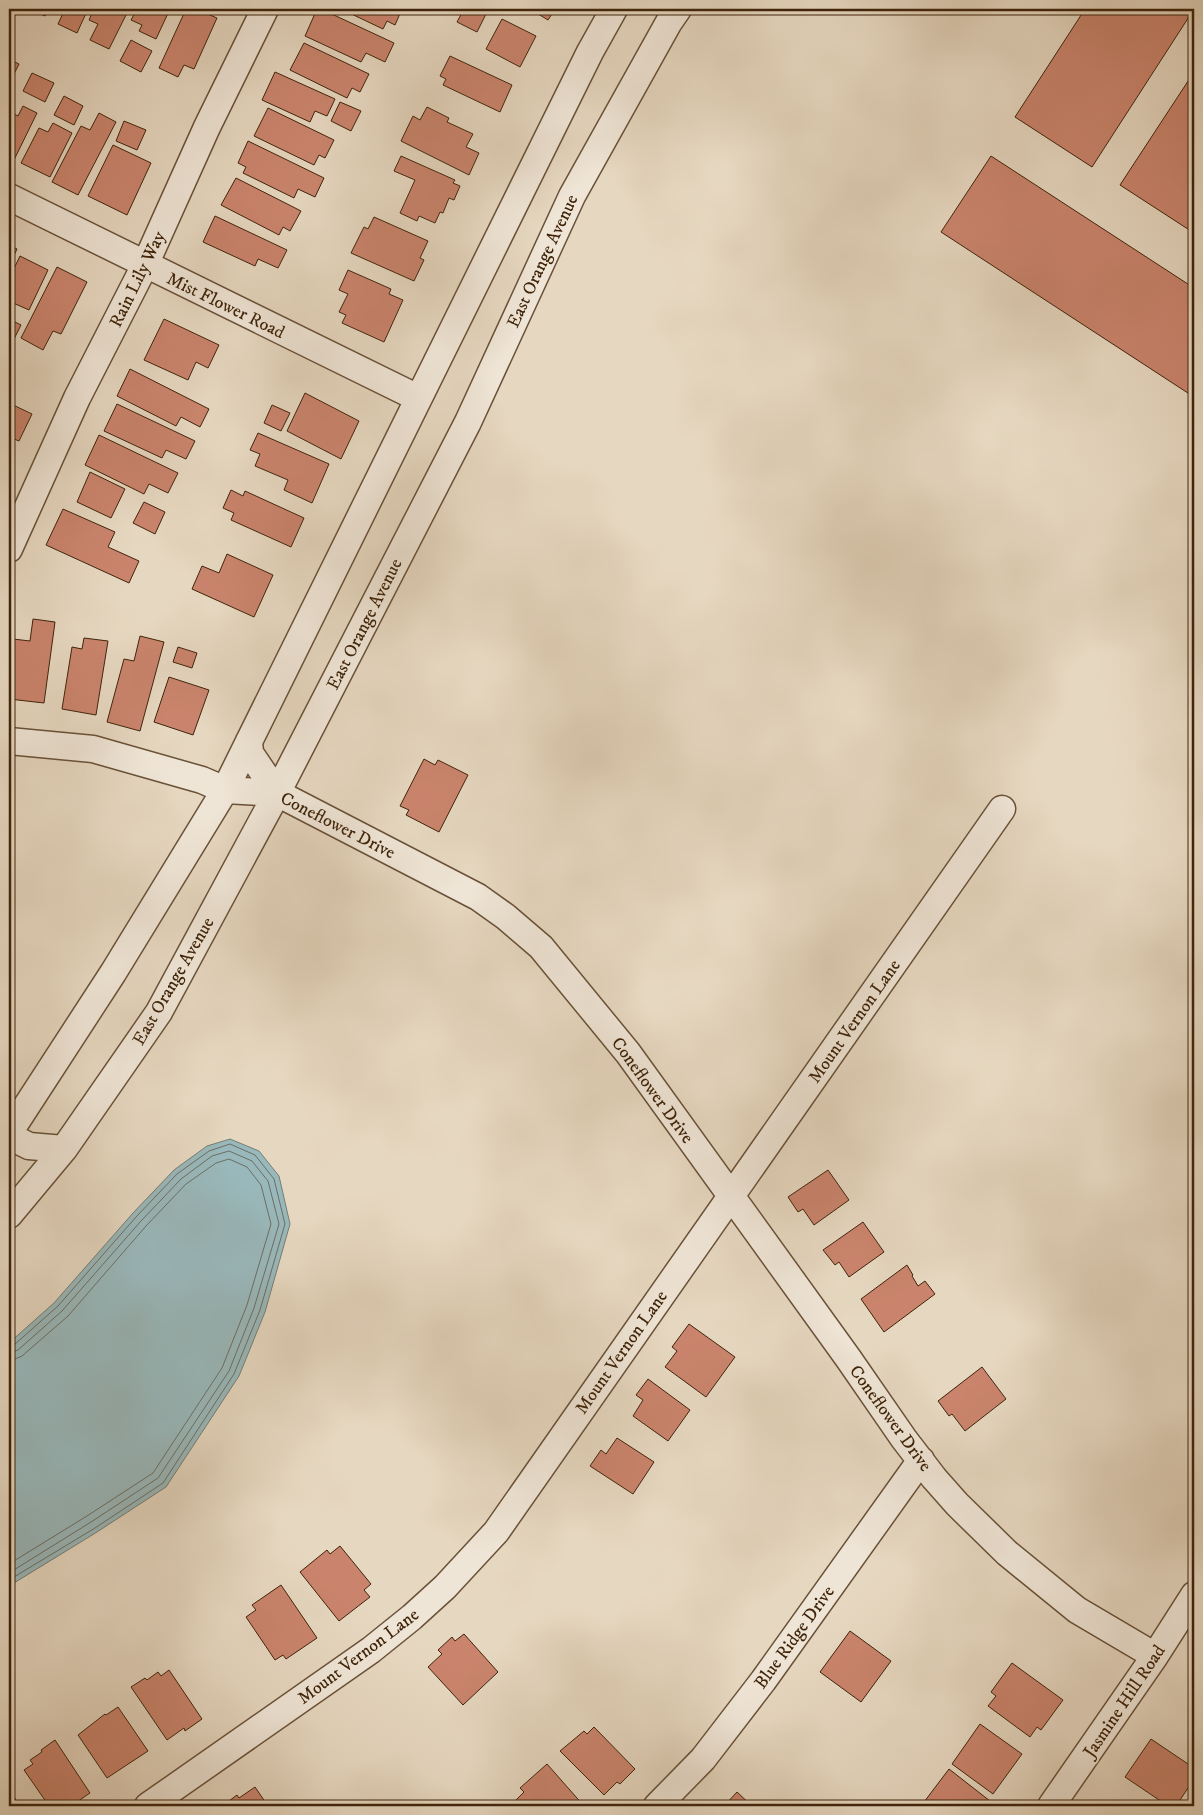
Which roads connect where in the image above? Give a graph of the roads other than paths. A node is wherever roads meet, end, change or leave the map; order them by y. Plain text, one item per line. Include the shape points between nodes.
1 (265, 9) edge
2 (614, 9) edge
3 (678, 9) edge
4 (9, 198) edge
5 (146, 265) junction
6 (418, 398) junction
7 (9, 549) edge
8 (249, 741) junction
9 (9, 742) edge
10 (225, 790) junction
11 (277, 793) junction
12 (1002, 809) dead end
13 (9, 1134) edge
14 (64, 1150) junction
15 (730, 1196) junction
16 (9, 1214) edge
17 (921, 1460) junction
18 (1194, 1595) edge
19 (1155, 1656) junction
20 (148, 1806) edge
21 (657, 1806) edge
22 (1051, 1806) edge

1 - 5 street, Rain Lily Way via 207,127
2 - 6 street
3 - 11 street, East Orange Avenue via 572,196 468,422
4 - 5 street, Mist Flower Road
5 - 6 street, Mist Flower Road
5 - 7 street, Rain Lily Way via 77,398
6 - 8 street
8 - 10 street
8 - 11 street via 250,753
9 - 10 street, Coneflower Drive via 93,749 202,780
10 - 11 street, Coneflower Drive
10 - 13 street via 113,974
11 - 14 street, East Orange Avenue via 159,1012
11 - 15 street, Coneflower Drive via 478,897 541,947 628,1053
12 - 15 street, Mount Vernon Lane
13 - 14 street via 29,1146
14 - 16 street, East Orange Avenue
15 - 17 street, Coneflower Drive
15 - 20 street, Mount Vernon Lane via 496,1532 471,1560 412,1617 371,1650
17 - 19 street, Coneflower Drive via 957,1504 1007,1552 1077,1610
17 - 21 street, Blue Ridge Drive via 763,1681 703,1759
18 - 19 street, Jasmine Hill Road
19 - 22 street, Jasmine Hill Road

